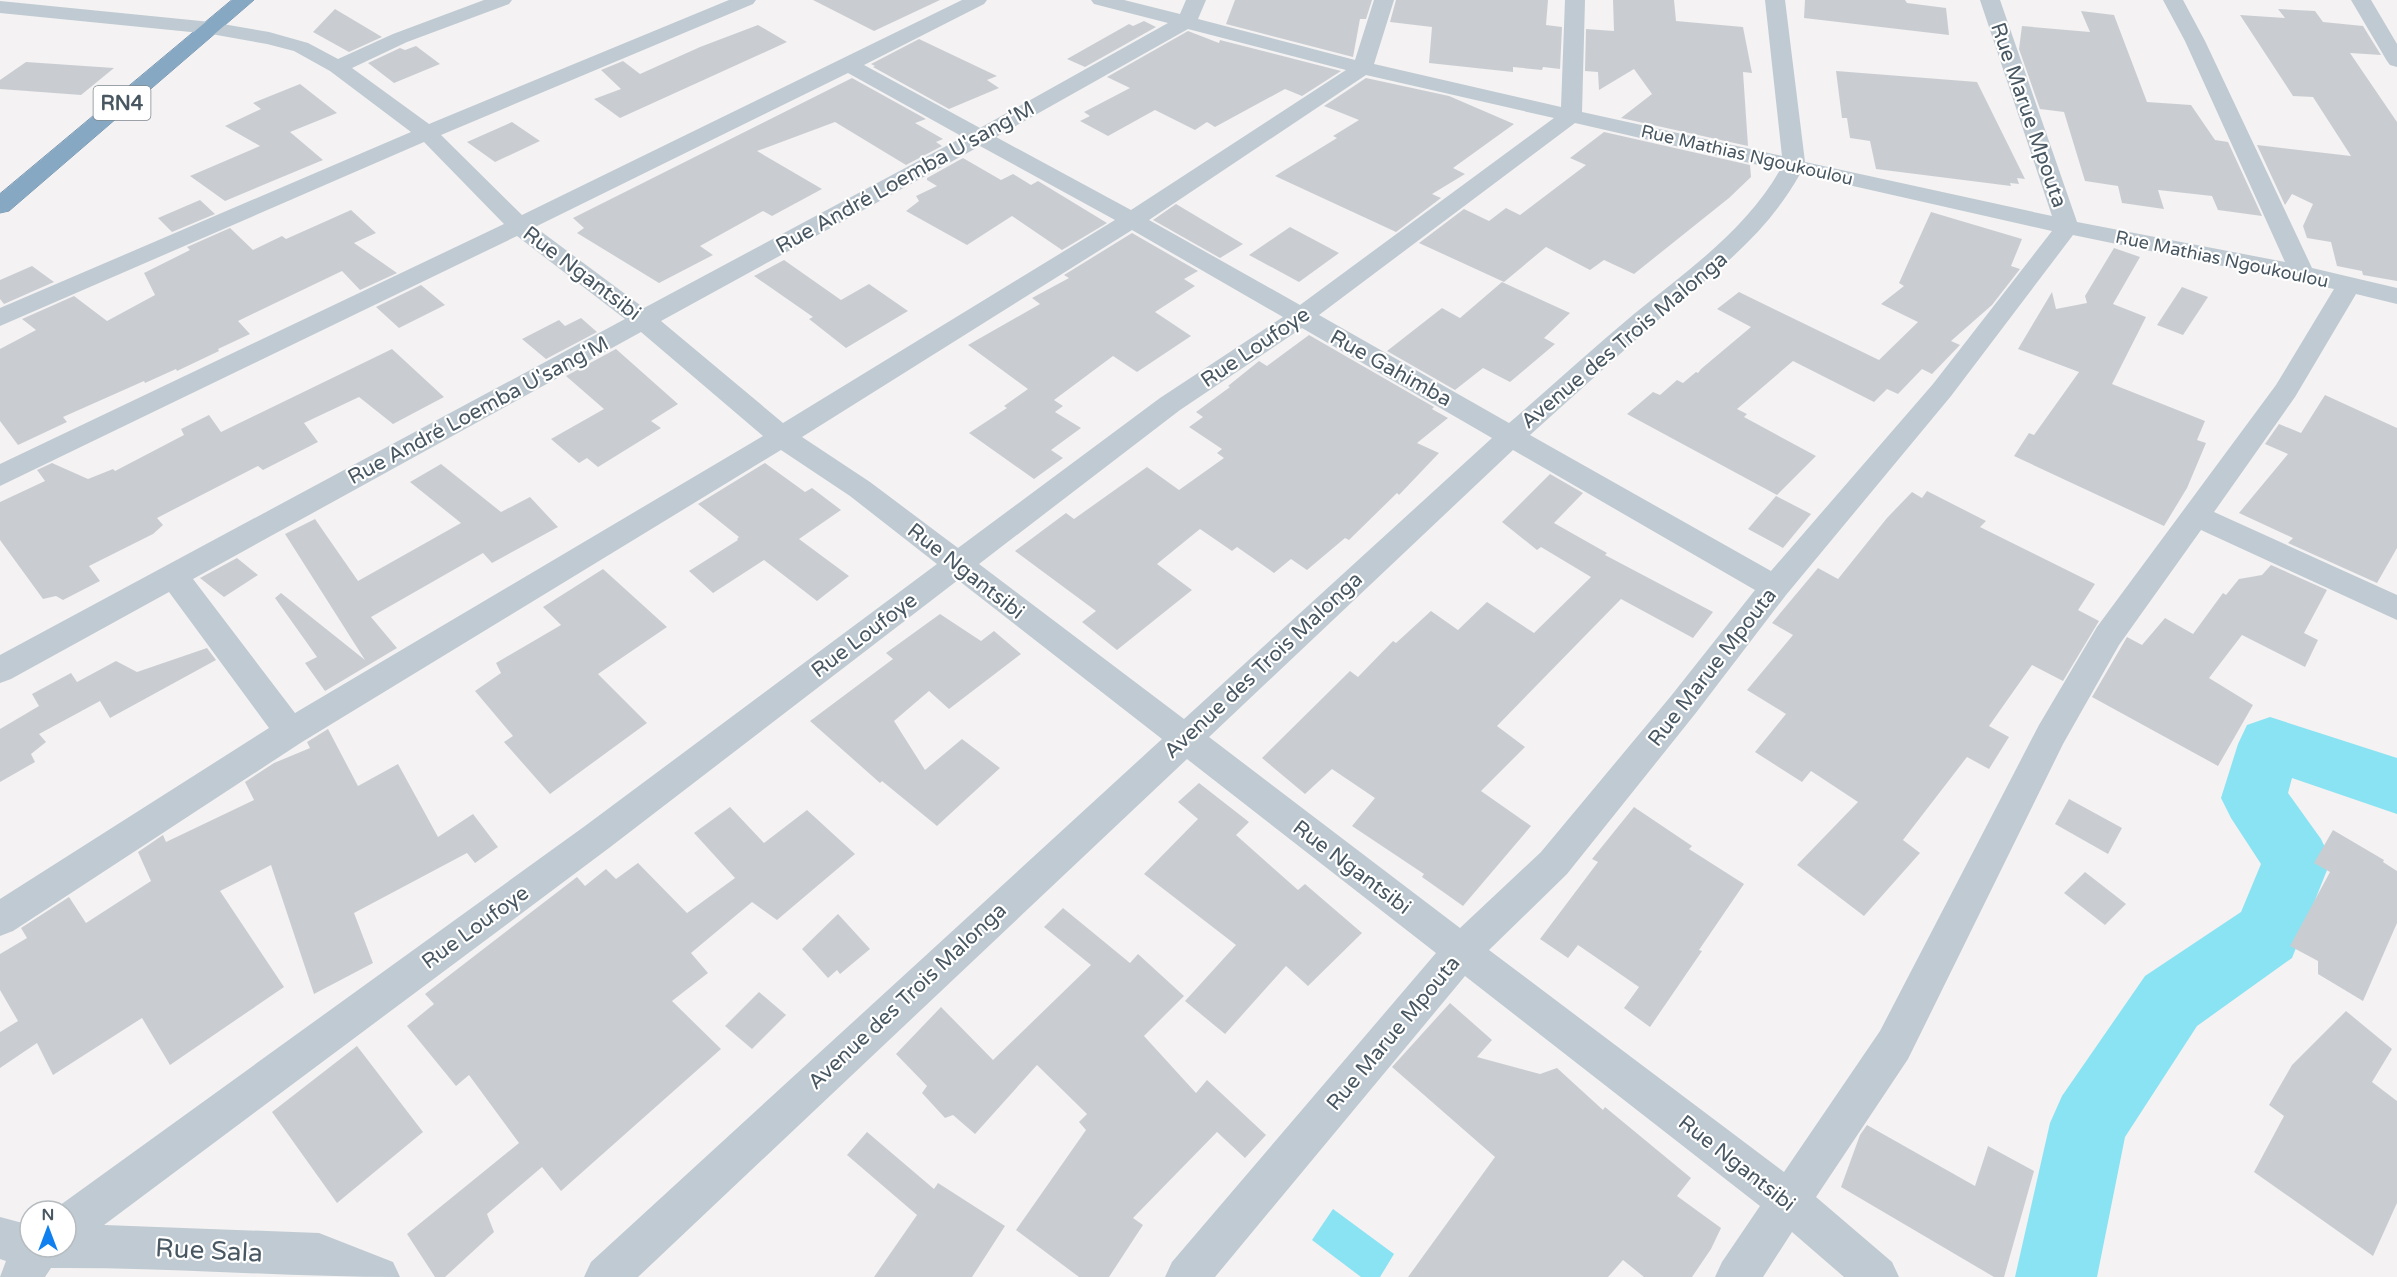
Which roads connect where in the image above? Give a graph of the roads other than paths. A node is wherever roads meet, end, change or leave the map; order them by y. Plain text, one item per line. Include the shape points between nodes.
1 (244, 0) edge
2 (445, 0) edge
3 (502, 0) edge
4 (746, 0) edge
5 (977, 0) edge
6 (1101, 0) edge
7 (1384, 0) edge
8 (1575, 0) edge
9 (1775, 0) edge
10 (1990, 0) edge
11 (2173, 0) edge
12 (2361, 0) edge
13 (6, 7) edge
14 (1192, 11) edge
15 (211, 28) junction
16 (400, 38) junction
17 (2397, 61) edge
18 (849, 65) junction
19 (338, 68) junction
20 (1363, 68) junction
21 (1571, 116) junction
22 (427, 133) junction
23 (981, 136) junction
24 (1794, 165) junction
25 (4, 198) edge
26 (1132, 220) junction
27 (518, 225) junction
28 (2067, 227) junction
29 (2302, 273) junction
30 (2349, 285) junction
31 (2397, 296) edge
32 (1300, 317) junction
33 (0, 318) edge
34 (644, 320) junction
35 (1511, 436) junction
36 (782, 437) junction
37 (0, 476) edge
38 (2193, 515) junction
39 (958, 564) junction
40 (173, 574) junction
41 (1775, 587) junction
42 (2397, 608) edge
43 (0, 670) edge
44 (290, 732) junction
45 (1184, 739) junction
46 (0, 919) edge
47 (1462, 951) junction
48 (1789, 1202) junction
49 (78, 1218) edge
50 (0, 1238) edge
51 (18, 1243) edge
52 (78, 1247) edge
53 (31, 1259) edge
54 (314, 1266) edge
55 (21, 1277) edge
56 (378, 1277) edge
57 (606, 1277) edge
58 (1187, 1277) edge
59 (1737, 1277) edge
60 (1877, 1277) edge

1 - 15 highway, RN4
2 - 16 street
3 - 16 street
4 - 22 street
5 - 18 street
6 - 14 street, Rue Mathias Ngoukoulou
7 - 20 street
8 - 21 street
9 - 24 street
10 - 28 street, Rue Marue Mpouta
11 - 29 street via 2196,41
12 - 17 street
13 - 15 street, Rue Ngantsibi
14 - 20 street, Rue Mathias Ngoukoulou
14 - 23 street, Rue André Loemba U'sang'M
15 - 19 street, Rue Ngantsibi via 301,46
15 - 25 highway, RN4
16 - 19 street
18 - 23 street, Rue Gahimba
18 - 27 street
19 - 22 street, Rue Ngantsibi
20 - 21 street, Rue Mathias Ngoukoulou
20 - 26 street
21 - 24 street, Rue Mathias Ngoukoulou
21 - 32 street, Rue Loufoye
22 - 27 street, Rue Ngantsibi
22 - 33 street
23 - 26 street, Rue Gahimba
23 - 34 street, Rue André Loemba U'sang'M
24 - 28 street, Rue Mathias Ngoukoulou
24 - 35 street, Avenue des Trois Malonga via 1782,189 1736,244
26 - 32 street, Rue Gahimba
26 - 36 street
27 - 34 street, Rue Ngantsibi
27 - 37 street
28 - 29 street, Rue Mathias Ngoukoulou
28 - 41 street, Rue Marue Mpouta via 1942,390
29 - 30 street, Rue Mathias Ngoukoulou
30 - 31 street, Rue Mathias Ngoukoulou
30 - 38 street via 2286,391
32 - 35 street, Rue Gahimba
32 - 39 street, Rue Loufoye via 1170,404
34 - 36 street, Rue Ngantsibi
34 - 40 street, Rue André Loemba U'sang'M
35 - 41 street, Rue Gahimba
35 - 45 street, Avenue des Trois Malonga
36 - 39 street, Rue Ngantsibi via 860,489
36 - 44 street
38 - 42 street
38 - 48 street via 2108,636 2052,735 1894,1045
39 - 45 street, Rue Ngantsibi
39 - 49 street, Rue Loufoye via 597,837
40 - 43 street, Rue André Loemba U'sang'M
40 - 44 street
41 - 47 street, Rue Marue Mpouta via 1554,863
44 - 46 street
45 - 47 street, Rue Ngantsibi
45 - 57 street, Avenue des Trois Malonga
47 - 48 street, Rue Ngantsibi
47 - 58 street, Rue Marue Mpouta
48 - 59 street
48 - 60 street, Rue Ngantsibi
50 - 51 street
52 - 54 street, Rue Sala via 126,1246
53 - 55 street
54 - 56 street, Rue Sala

